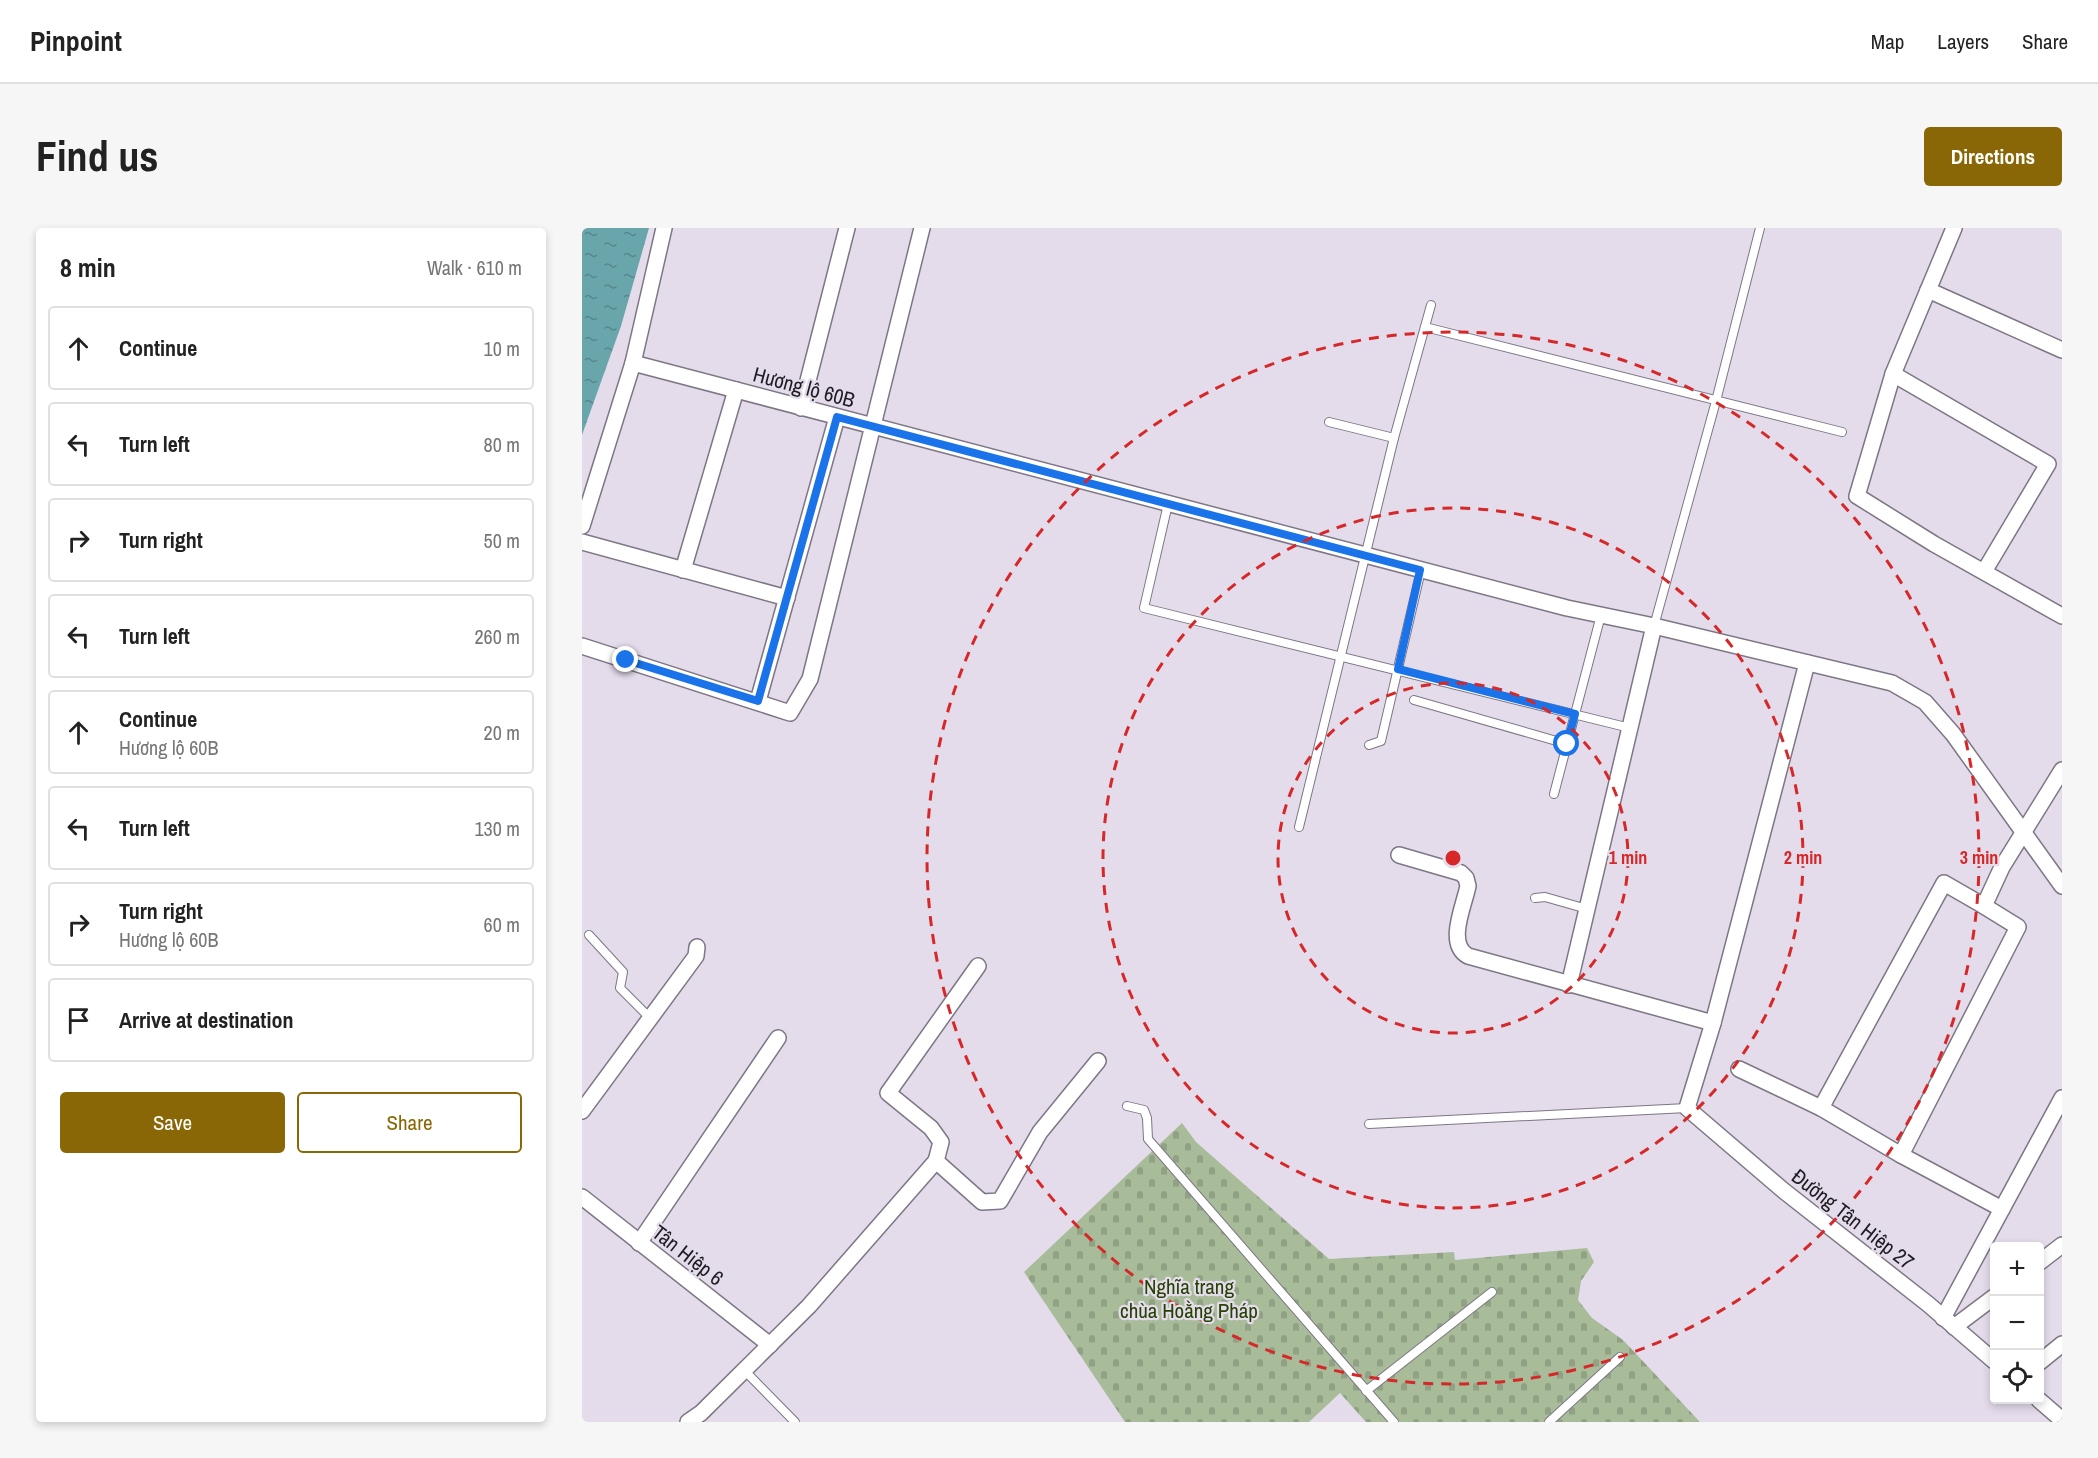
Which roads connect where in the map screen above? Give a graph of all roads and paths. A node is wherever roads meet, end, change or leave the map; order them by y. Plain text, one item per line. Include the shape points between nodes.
1 (664, 228) edge
2 (847, 228) edge
3 (922, 228) edge
4 (1760, 228) edge
5 (1954, 228) edge
6 (1928, 290) junction
7 (1431, 305) dead end
8 (1425, 327) junction
9 (2062, 350) edge
10 (633, 363) junction
11 (1893, 374) junction
12 (736, 390) junction
13 (1716, 401) junction
14 (801, 408) junction
15 (837, 417) junction
16 (1329, 422) dead end
17 (872, 427) junction
18 (1842, 432) dead end
19 (1394, 438) junction
20 (1168, 504) junction
21 (582, 526) edge
22 (582, 542) edge
23 (1367, 556) junction
24 (683, 570) junction
25 (1420, 570) junction
26 (1985, 570) junction
27 (787, 598) junction
28 (1601, 615) junction
29 (2062, 615) edge
30 (1654, 626) junction
31 (582, 646) edge
32 (1341, 655) junction
33 (1807, 663) junction
34 (1398, 669) junction
35 (1414, 700) dead end
36 (758, 701) junction
37 (1575, 714) junction
38 (1630, 728) junction
39 (1567, 744) junction
40 (1370, 745) dead end
41 (2062, 770) edge
42 (1554, 794) dead end
43 (1299, 827) dead end
44 (2024, 835) junction
45 (1399, 855) dead end
46 (2062, 886) edge
47 (1535, 898) dead end
48 (1984, 906) junction
49 (1587, 909) junction
50 (589, 935) dead end
51 (697, 947) dead end
52 (978, 966) dead end
53 (1569, 985) junction
54 (650, 1018) junction
55 (1713, 1023) junction
56 (778, 1038) dead end
57 (1098, 1061) dead end
58 (1739, 1069) dead end
59 (2062, 1098) edge
60 (1127, 1106) dead end
61 (1687, 1108) junction
62 (1821, 1108) junction
63 (582, 1111) edge
64 (1368, 1124) dead end
65 (1901, 1155) junction
66 (936, 1161) junction
67 (582, 1197) edge
68 (2002, 1209) junction
69 (639, 1243) junction
70 (2062, 1245) edge
71 (2044, 1259) edge
72 (1492, 1292) dead end
73 (1990, 1300) edge
74 (1949, 1322) junction
75 (2062, 1344) edge
76 (770, 1345) junction
77 (1620, 1357) dead end
78 (1990, 1357) edge
79 (2044, 1359) edge
80 (744, 1370) junction
81 (1366, 1391) junction
82 (2043, 1404) edge
83 (705, 1417) edge
84 (2059, 1420) edge
85 (688, 1422) edge
86 (795, 1422) edge
87 (1394, 1422) edge
88 (1548, 1422) edge

1 - 10 street
2 - 14 street
3 - 17 street
4 - 13 lane
5 - 6 street
6 - 9 street
6 - 11 street
7 - 8 lane
8 - 13 lane
8 - 19 lane
10 - 12 street, Hương lộ 60B
10 - 21 street
11 - 26 street via 1857,495 1934,544
11 - 26 street via 2048,464
12 - 14 street, Hương lộ 60B
12 - 24 street
13 - 18 lane
13 - 30 lane
14 - 15 street, Hương lộ 60B
15 - 17 street, Hương lộ 60B
15 - 27 street
16 - 19 lane
17 - 20 street
17 - 36 street, Hương lộ 60B via 810,679 790,713
19 - 23 lane
20 - 23 street
20 - 32 lane via 1144,608
22 - 24 street
23 - 25 street
23 - 32 lane
24 - 27 street
25 - 28 street
25 - 34 lane
26 - 29 street
27 - 36 street
28 - 30 street
28 - 37 lane
30 - 33 street
30 - 38 street
31 - 36 street, Hương lộ 60B
32 - 34 lane
32 - 43 lane
33 - 44 street via 1892,683 1925,702 1953,734
33 - 55 street
34 - 37 lane
34 - 40 lane via 1381,741
35 - 39 lane
37 - 38 lane
37 - 39 lane
38 - 49 street
39 - 42 lane
41 - 44 street
44 - 46 street
44 - 48 street via 2002,867
45 - 53 street via 1461,873 1466,878 1468,886 1456,942 1461,952
47 - 49 lane via 1545,897
48 - 62 street via 1944,883
48 - 65 street via 2018,927
49 - 53 street
50 - 54 lane via 623,972 620,988
51 - 54 street via 696,956
52 - 66 street via 888,1093 931,1128 941,1142
53 - 55 street
54 - 63 street
55 - 61 street
56 - 69 street
57 - 66 street via 1040,1132 1000,1201 982,1202
58 - 62 street
59 - 68 street
60 - 81 lane via 1144,1110 1148,1139
61 - 64 lane
61 - 74 street, Đường Tân Hiệp 27
62 - 65 street
65 - 68 street
66 - 76 street
67 - 69 street, Tân Hiệp 6
68 - 74 street
69 - 76 street, Tân Hiệp 6
70 - 71 street
72 - 81 lane
73 - 74 street
74 - 78 street, Đường Tân Hiệp 27
75 - 79 street
76 - 80 street
77 - 88 lane
80 - 83 street
80 - 86 lane
81 - 87 lane
82 - 84 street
83 - 85 street

